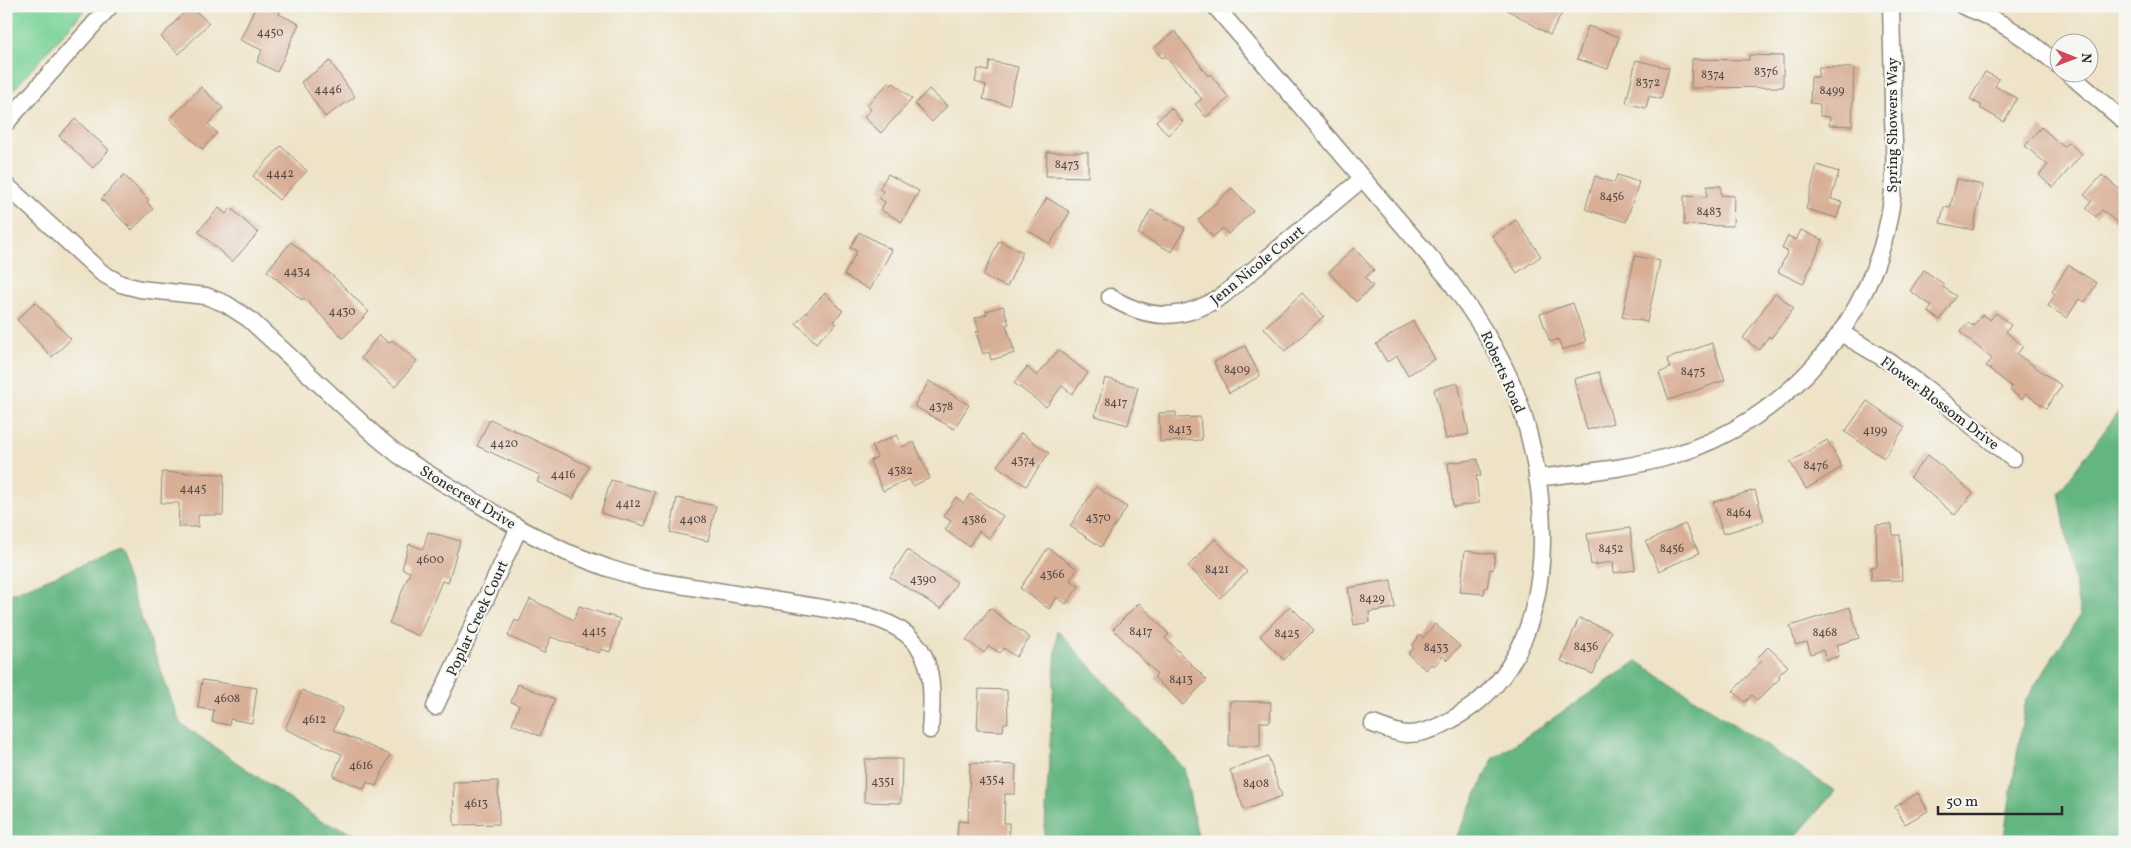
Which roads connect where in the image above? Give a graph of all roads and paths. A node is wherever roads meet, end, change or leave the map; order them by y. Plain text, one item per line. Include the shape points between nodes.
1 (110, 6) edge
2 (1215, 6) edge
3 (1891, 6) edge
4 (1963, 6) edge
5 (2048, 58) edge
6 (2079, 82) edge
7 (2125, 122) edge
8 (6, 123) edge
9 (1362, 179) junction
10 (6, 186) edge
11 (1110, 297) dead end
12 (1842, 333) junction
13 (2013, 459) dead end
14 (1537, 478) junction
15 (519, 528) junction
16 (435, 707) dead end
17 (1373, 724) dead end
18 (930, 730) dead end

1 - 8 street
2 - 9 street, Roberts Road
3 - 12 street, Spring Showers Way via 1892,199 1877,261
4 - 5 street via 2011,28
6 - 7 street
9 - 11 street, Jenn Nicole Court via 1204,308 1159,315 1129,309
9 - 14 street, Roberts Road via 1448,278 1480,322 1515,392 1529,435
10 - 15 street, Stonecrest Drive via 102,273 121,284 206,296 249,319 400,456
12 - 13 street, Flower Blossom Drive via 1927,389
12 - 14 street, Spring Showers Way via 1794,387 1741,426 1706,443 1636,465
14 - 17 street, Roberts Road via 1541,519 1537,595 1521,645 1503,674 1481,699 1440,726 1406,734
15 - 16 street, Poplar Creek Court
15 - 18 street, Stonecrest Drive via 566,552 643,579 865,614 884,620 903,630 918,645 927,662 933,696

